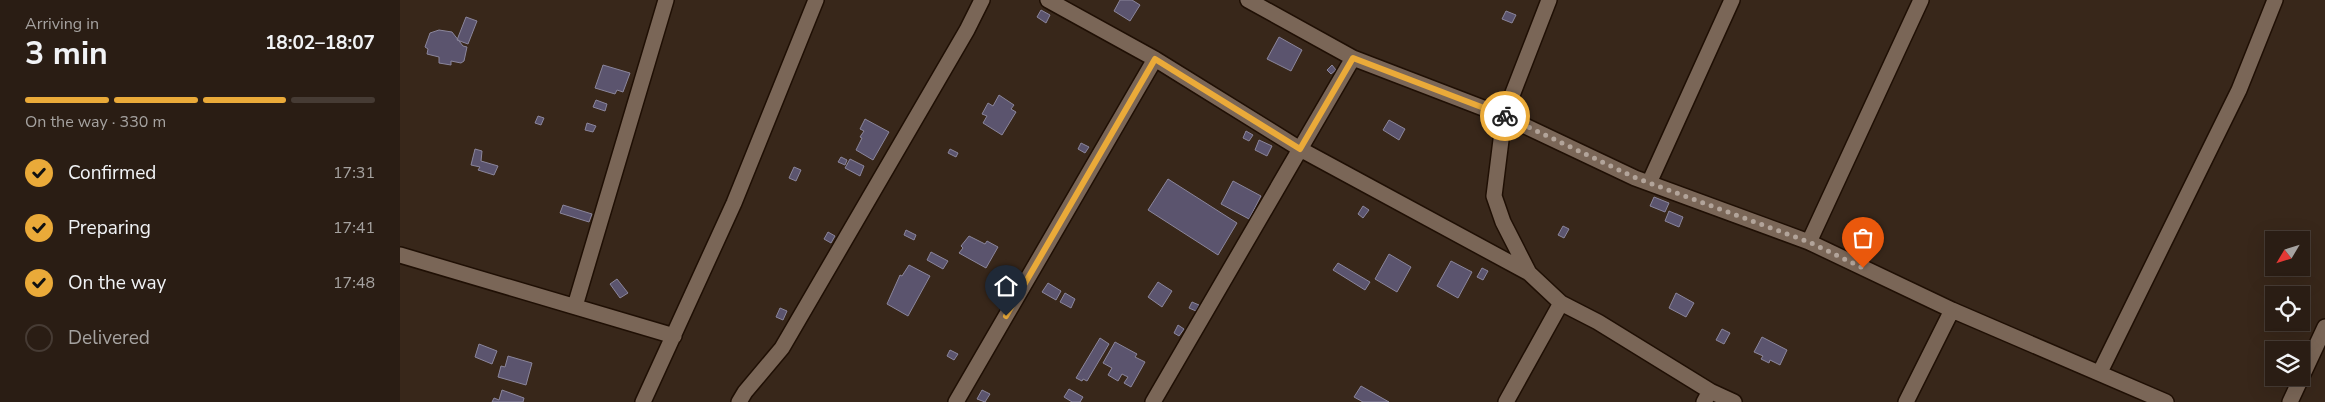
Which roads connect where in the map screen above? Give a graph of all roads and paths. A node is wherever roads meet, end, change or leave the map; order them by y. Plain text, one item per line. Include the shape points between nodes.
1 (666, 0) edge
2 (816, 0) edge
3 (982, 0) edge
4 (1048, 0) edge
5 (1248, 0) edge
6 (1549, 0) edge
7 (1732, 0) edge
8 (1921, 0) edge
9 (2275, 0) edge
10 (1353, 58) junction
11 (1155, 59) junction
12 (1504, 116) junction
13 (1300, 149) junction
14 (1649, 183) junction
15 (1809, 242) junction
16 (400, 255) edge
17 (1529, 273) junction
18 (1561, 303) junction
19 (575, 306) junction
20 (1952, 310) junction
21 (2325, 327) edge
22 (674, 336) junction
23 (2100, 372) junction
24 (1707, 397) edge
25 (643, 402) edge
26 (739, 402) edge
27 (956, 402) edge
28 (1154, 402) edge
29 (1506, 402) edge
30 (1734, 402) edge
31 (1906, 402) edge
32 (2166, 402) edge
33 (2290, 402) edge

1 - 19 street
2 - 22 street via 734,203
3 - 26 street via 782,348
4 - 11 street
5 - 10 street
6 - 12 street
7 - 14 street
8 - 15 street
9 - 23 street via 2239,90
10 - 12 street
10 - 13 street
11 - 13 street
11 - 27 street
12 - 14 street
12 - 17 street via 1494,196 1503,222
13 - 17 street
13 - 28 street
14 - 15 street
15 - 20 street
16 - 19 street
17 - 18 street
18 - 24 street via 1598,322
18 - 29 street
19 - 22 street
20 - 23 street
20 - 31 street
21 - 33 street
22 - 25 street
23 - 32 street
24 - 30 street

